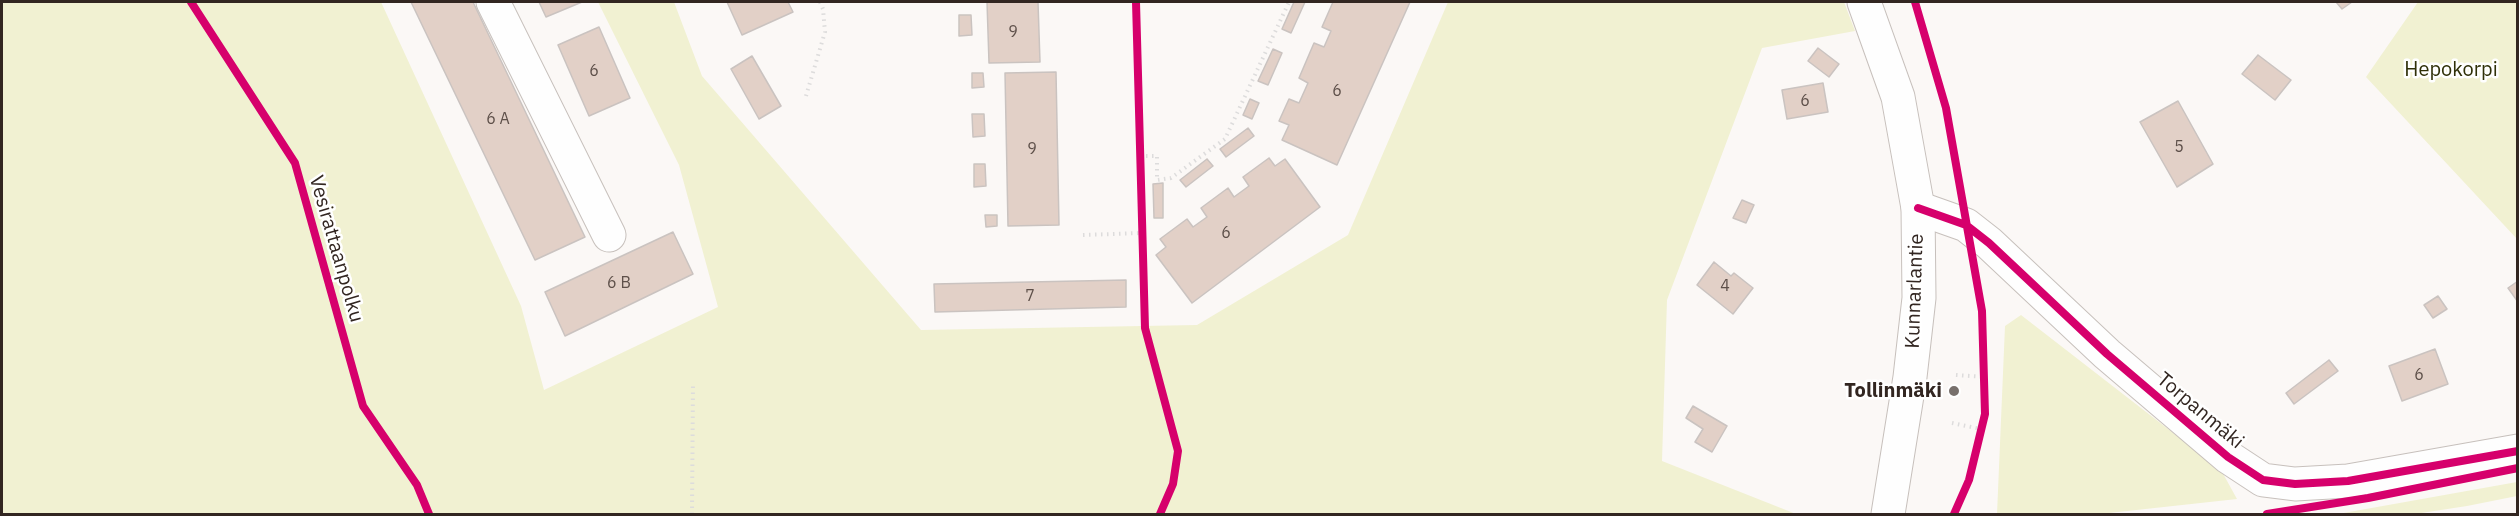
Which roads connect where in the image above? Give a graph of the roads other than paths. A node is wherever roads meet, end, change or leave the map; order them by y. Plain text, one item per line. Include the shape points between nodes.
1 (493, 2) edge
2 (1864, 2) edge
3 (1918, 208) junction
4 (609, 235) dead end
5 (2517, 451) edge
6 (1888, 514) edge

1 - 4 street
2 - 3 street, Kunnarlantie via 1898,97
3 - 5 street, Torpanmäki via 1974,231 2116,362 2228,457 2263,480 2295,484 2348,481
3 - 6 street, Kunnarlantie via 1919,298

